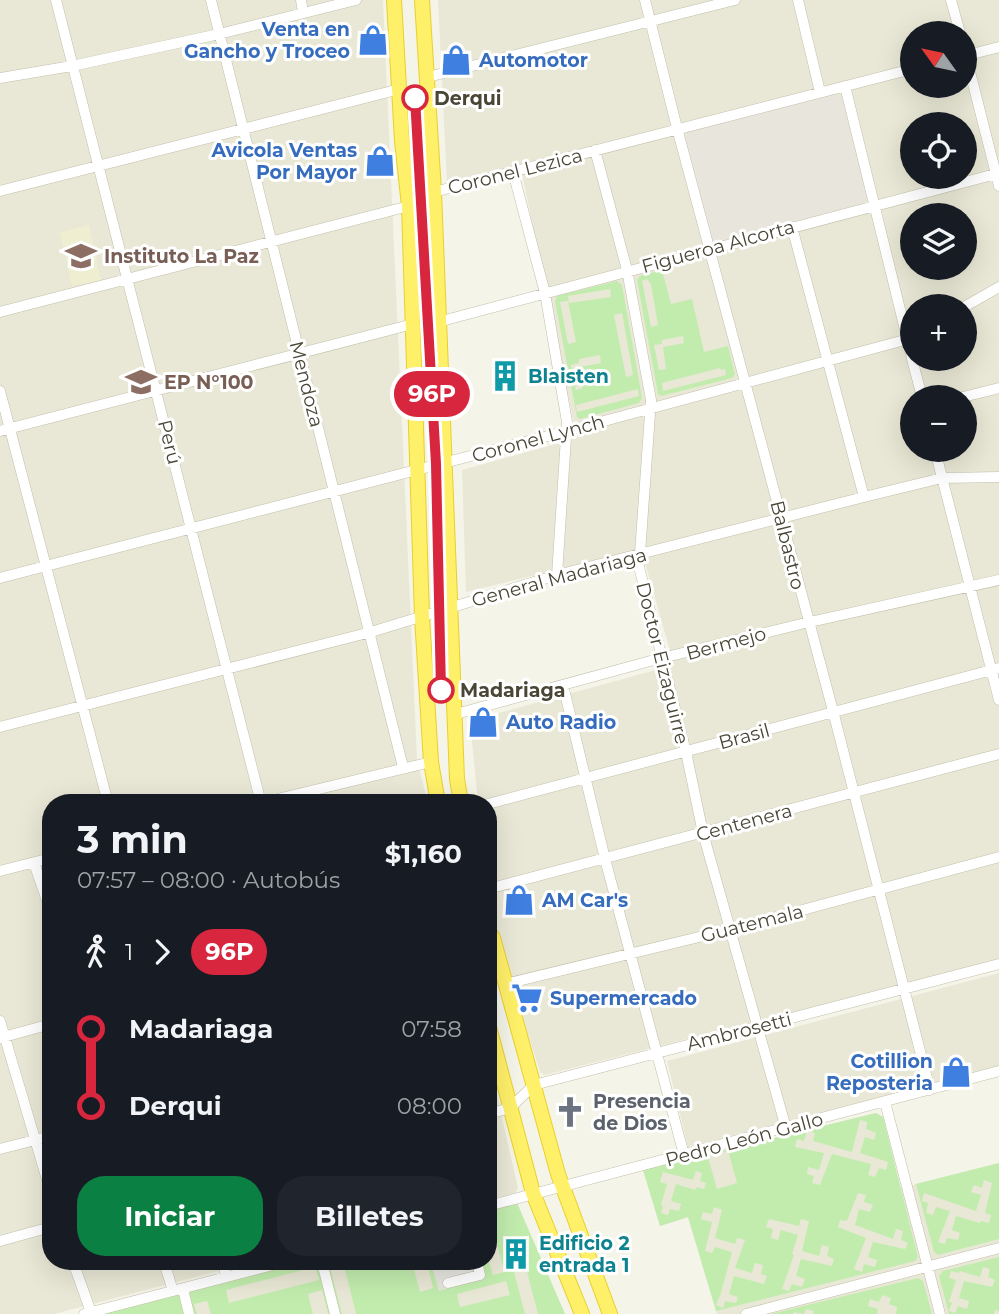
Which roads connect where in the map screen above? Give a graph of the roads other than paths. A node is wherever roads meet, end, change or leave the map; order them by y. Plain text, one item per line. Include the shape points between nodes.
1 (56, 0) edge
2 (211, 0) edge
3 (300, 0) edge
4 (356, 0) edge
5 (394, 0) edge
6 (422, 0) edge
7 (645, 0) edge
8 (735, 0) edge
9 (798, 0) edge
10 (951, 0) edge
11 (303, 12) junction
12 (957, 21) edge
13 (651, 22) junction
14 (219, 34) junction
15 (999, 47) edge
16 (977, 51) edge
17 (72, 66) junction
18 (900, 72) edge
19 (428, 77) junction
20 (0, 78) edge
21 (845, 86) junction
22 (400, 89) junction
23 (820, 92) junction
24 (977, 97) edge
25 (242, 128) junction
26 (677, 128) junction
27 (595, 150) junction
28 (98, 165) junction
29 (513, 172) junction
30 (998, 174) edge
31 (999, 186) edge
32 (0, 191) edge
33 (434, 192) junction
34 (409, 206) junction
35 (874, 206) junction
36 (792, 227) junction
37 (272, 242) junction
38 (711, 249) junction
39 (627, 270) junction
40 (128, 279) junction
41 (999, 287) edge
42 (545, 293) junction
43 (977, 300) edge
44 (900, 304) edge
45 (0, 312) edge
46 (438, 322) junction
47 (413, 324) junction
48 (900, 340) edge
49 (299, 352) junction
50 (829, 360) junction
51 (746, 381) junction
52 (999, 388) edge
53 (157, 390) junction
54 (0, 391) edge
55 (977, 394) edge
56 (651, 408) junction
57 (5, 429) edge
58 (567, 431) junction
59 (446, 461) junction
60 (938, 462) edge
61 (419, 468) junction
62 (999, 477) edge
63 (942, 478) junction
64 (334, 490) junction
65 (864, 497) junction
66 (782, 518) junction
67 (192, 528) junction
68 (639, 556) junction
69 (46, 566) junction
70 (557, 575) junction
71 (0, 578) edge
72 (999, 580) edge
73 (969, 587) junction
74 (451, 607) junction
75 (422, 617) junction
76 (808, 622) junction
77 (370, 632) junction
78 (663, 659) junction
79 (228, 668) junction
80 (995, 669) edge
81 (563, 685) junction
82 (999, 699) edge
83 (81, 706) junction
84 (833, 711) junction
85 (456, 714) junction
86 (0, 727) edge
87 (686, 751) junction
88 (999, 754) edge
89 (431, 762) junction
90 (403, 767) junction
91 (586, 779) junction
92 (853, 793) junction
93 (105, 794) edge
94 (259, 794) edge
95 (296, 794) edge
96 (436, 794) edge
97 (460, 794) edge
98 (497, 802) edge
99 (703, 833) junction
100 (999, 857) edge
101 (605, 859) junction
102 (42, 861) edge
103 (34, 863) junction
104 (0, 872) edge
105 (42, 886) edge
106 (497, 887) edge
107 (879, 890) junction
108 (732, 929) junction
109 (497, 953) edge
110 (632, 953) junction
111 (999, 964) edge
112 (505, 984) junction
113 (904, 989) junction
114 (0, 1021) edge
115 (42, 1026) edge
116 (758, 1026) junction
117 (1, 1037) edge
118 (657, 1052) junction
119 (497, 1058) edge
120 (999, 1071) edge
121 (534, 1085) junction
122 (930, 1090) junction
123 (885, 1102) junction
124 (510, 1108) junction
125 (497, 1112) edge
126 (786, 1128) junction
127 (42, 1138) edge
128 (34, 1140) junction
129 (0, 1149) edge
130 (684, 1155) junction
131 (42, 1165) edge
132 (562, 1186) junction
133 (533, 1193) junction
134 (497, 1203) edge
135 (42, 1229) edge
136 (0, 1241) edge
137 (999, 1248) edge
138 (928, 1266) junction
139 (75, 1270) edge
140 (168, 1270) edge
141 (225, 1270) edge
142 (253, 1270) edge
143 (324, 1270) edge
144 (479, 1270) edge
145 (226, 1277) junction
146 (448, 1283) dead end
147 (178, 1290) junction
148 (88, 1313) edge
149 (189, 1314) edge
150 (335, 1314) edge
151 (582, 1314) edge
152 (610, 1314) edge
153 (746, 1314) edge
154 (940, 1314) edge

1 - 17 street, Perú
2 - 14 street, Mendoza
3 - 11 street
4 - 11 street
5 - 22 highway
6 - 19 highway
7 - 13 street, Balbastro
8 - 13 street
9 - 23 street
10 - 12 street
11 - 14 street
13 - 19 street
13 - 26 street, Balbastro
14 - 17 street
14 - 25 street, Mendoza
15 - 16 street
17 - 20 street
17 - 28 street, Perú
18 - 21 street, Coronel Lezica
19 - 33 highway
21 - 23 street, Coronel Lezica
21 - 35 street
22 - 25 street
22 - 34 highway
23 - 26 street, Coronel Lezica
24 - 30 street
25 - 28 street
25 - 37 street, Mendoza
26 - 27 street, Coronel Lezica
26 - 38 street, Balbastro
27 - 29 street, Coronel Lezica
27 - 39 street, Doctor Eizaguirre
28 - 32 street
28 - 40 street, Perú
29 - 33 street, Coronel Lezica
29 - 42 street
30 - 31 street
30 - 35 street, Figueroa Alcorta
33 - 34 street, Coronel Lezica
33 - 46 highway
34 - 37 street, Coronel Lezica
34 - 47 highway
35 - 36 street, Figueroa Alcorta
35 - 44 street
36 - 38 street, Figueroa Alcorta
36 - 50 street
37 - 40 street, Coronel Lezica
37 - 49 street, Mendoza
38 - 39 street, Figueroa Alcorta
38 - 51 street, Balbastro
39 - 42 street, Figueroa Alcorta
39 - 56 street, Doctor Eizaguirre
40 - 45 street, Coronel Lezica
40 - 53 street, Perú
41 - 43 street
42 - 46 street, Figueroa Alcorta
42 - 58 street
46 - 59 highway
47 - 49 street
47 - 61 highway
48 - 50 street, Coronel Lynch
49 - 53 street
49 - 64 street, Mendoza
50 - 51 street, Coronel Lynch
50 - 65 street
51 - 56 street, Coronel Lynch
51 - 66 street, Balbastro
52 - 55 street
53 - 57 street
53 - 67 street, Perú
54 - 57 street
56 - 58 street, Coronel Lynch
56 - 68 street, Doctor Eizaguirre
57 - 69 street
58 - 59 street, Coronel Lynch
58 - 70 street
59 - 61 street, Coronel Lynch
59 - 74 highway
60 - 63 street
61 - 64 street, Coronel Lynch
61 - 75 highway
62 - 63 street, General Madariaga
63 - 65 street, General Madariaga
63 - 73 street
64 - 67 street, Coronel Lynch
64 - 77 street, Mendoza
65 - 66 street, General Madariaga
66 - 68 street, General Madariaga
66 - 76 street, Balbastro
67 - 69 street, Coronel Lynch
67 - 79 street, Perú
68 - 70 street, General Madariaga
68 - 78 street, Doctor Eizaguirre
69 - 71 street, Coronel Lynch
69 - 83 street
70 - 74 street, General Madariaga
72 - 73 street, Bermejo
73 - 76 street, Bermejo
73 - 80 street
74 - 75 street, General Madariaga
74 - 85 highway
75 - 77 street, General Madariaga
75 - 89 highway
76 - 78 street, Bermejo
76 - 84 street, Balbastro
77 - 79 street, General Madariaga
77 - 90 street, Mendoza
78 - 81 street, Bermejo
78 - 87 street, Doctor Eizaguirre
79 - 83 street, General Madariaga
79 - 94 street, Perú
80 - 82 street
80 - 84 street, Brasil
81 - 85 street, Bermejo
81 - 91 street
83 - 86 street, General Madariaga
83 - 93 street
84 - 87 street, Brasil
84 - 92 street, Balbastro
85 - 97 highway
87 - 91 street, Brasil
87 - 99 street, Doctor Eizaguirre
88 - 92 street, Centenera
89 - 90 street
89 - 96 highway
90 - 95 street
91 - 98 street, Brasil
91 - 101 street
92 - 99 street, Centenera
92 - 107 street, Balbastro
99 - 101 street, Centenera
99 - 108 street, Doctor Eizaguirre
100 - 107 street, Guatemala
101 - 106 street, Centenera
101 - 110 street
102 - 103 street
103 - 104 street
103 - 105 street
107 - 108 street, Guatemala
107 - 113 street, Balbastro
108 - 110 street, Guatemala
108 - 116 street, Doctor Eizaguirre
109 - 112 highway
110 - 112 street, Guatemala
110 - 118 street
111 - 113 street, Ambrosetti
112 - 121 highway
113 - 116 street, Ambrosetti
113 - 122 street, Balbastro
114 - 117 street
115 - 117 street
116 - 118 street, Ambrosetti
116 - 126 street, Doctor Eizaguirre
117 - 128 street
118 - 121 street, Ambrosetti
118 - 130 street
119 - 124 highway
120 - 122 street, Pedro León Gallo
121 - 124 street, Ambrosetti
121 - 132 highway
122 - 123 street, Pedro León Gallo
123 - 126 street, Pedro León Gallo
123 - 138 street
124 - 125 street, Ambrosetti
124 - 133 highway
126 - 130 street, Pedro León Gallo
127 - 128 street
128 - 129 street
128 - 131 street
130 - 132 street, Pedro León Gallo
132 - 133 street, Pedro León Gallo
132 - 152 highway
133 - 134 street, Pedro León Gallo
133 - 151 highway
135 - 136 street
137 - 138 street
138 - 153 street
138 - 154 street
139 - 148 street
140 - 147 street
141 - 145 street
142 - 145 street
143 - 150 street
144 - 146 street via 480,1275
145 - 147 street
147 - 148 street
147 - 149 street

